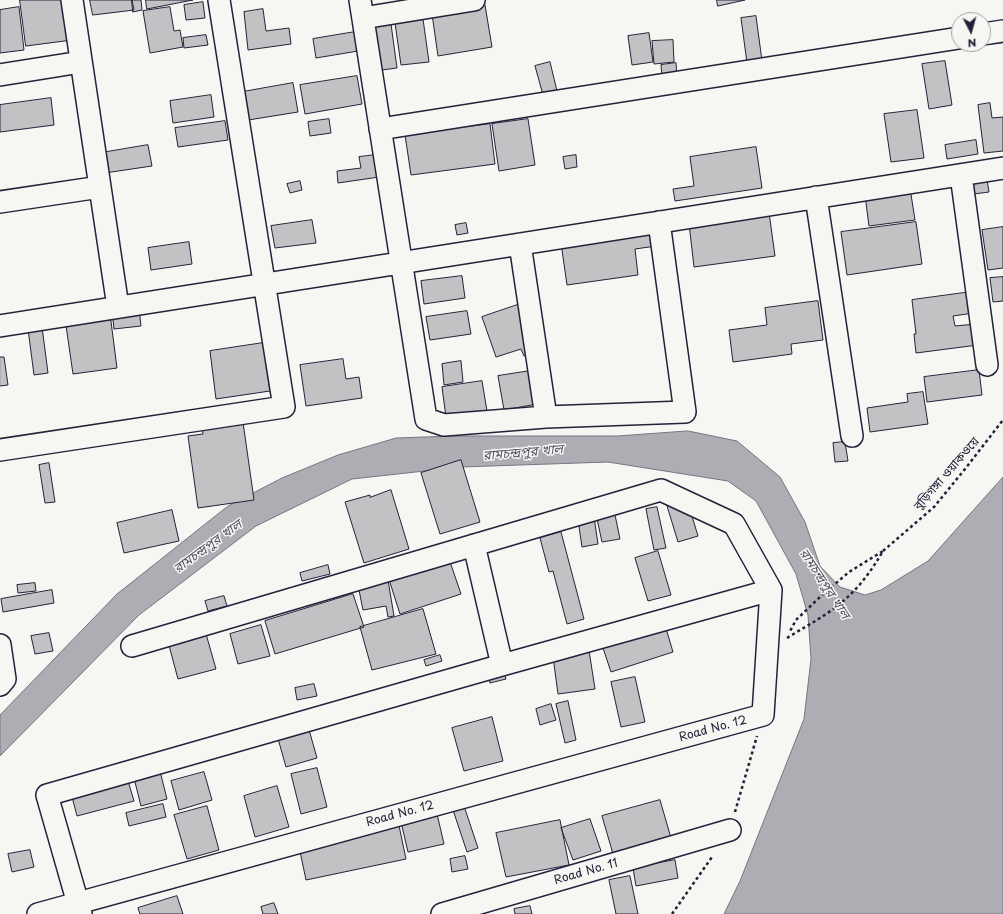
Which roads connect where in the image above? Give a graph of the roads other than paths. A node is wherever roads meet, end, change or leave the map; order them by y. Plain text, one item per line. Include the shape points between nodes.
1 (72, 0) edge
2 (220, 0) edge
3 (474, 0) edge
4 (361, 9) edge
5 (1003, 31) edge
6 (991, 33) edge
7 (951, 39) edge
8 (81, 62) junction
9 (0, 75) edge
10 (380, 129) junction
11 (1003, 168) edge
12 (961, 175) junction
13 (100, 186) junction
14 (816, 197) junction
15 (0, 202) edge
16 (659, 222) junction
17 (520, 244) junction
18 (401, 263) junction
19 (264, 284) junction
20 (118, 307) junction
21 (0, 326) edge
22 (987, 365) dead end
23 (546, 417) junction
24 (852, 436) dead end
25 (0, 450) edge
26 (474, 545) junction
27 (772, 590) junction
28 (0, 645) edge
29 (132, 646) dead end
30 (502, 665) junction
31 (0, 685) edge
32 (730, 830) dead end
33 (79, 908) edge
34 (38, 914) edge
35 (442, 914) edge

1 - 8 street
2 - 19 street
3 - 4 street
4 - 10 street
5 - 6 street
7 - 10 street
8 - 9 street
8 - 13 street
10 - 18 street
11 - 12 street
12 - 14 street
12 - 22 street
13 - 15 street
13 - 20 street
14 - 16 street
14 - 24 street
16 - 17 street
16 - 23 street via 685,412
17 - 18 street
17 - 23 street
18 - 19 street
18 - 23 street via 426,419 444,425
19 - 20 street
19 - 25 street via 284,407
20 - 21 street
26 - 27 street via 661,490 734,524
26 - 29 street
26 - 30 street
27 - 30 street
27 - 33 street, Road No. 12 via 763,715
28 - 31 street via 5,679
30 - 33 street via 47,795
32 - 35 street, Road No. 11
33 - 34 street, Road No. 12

